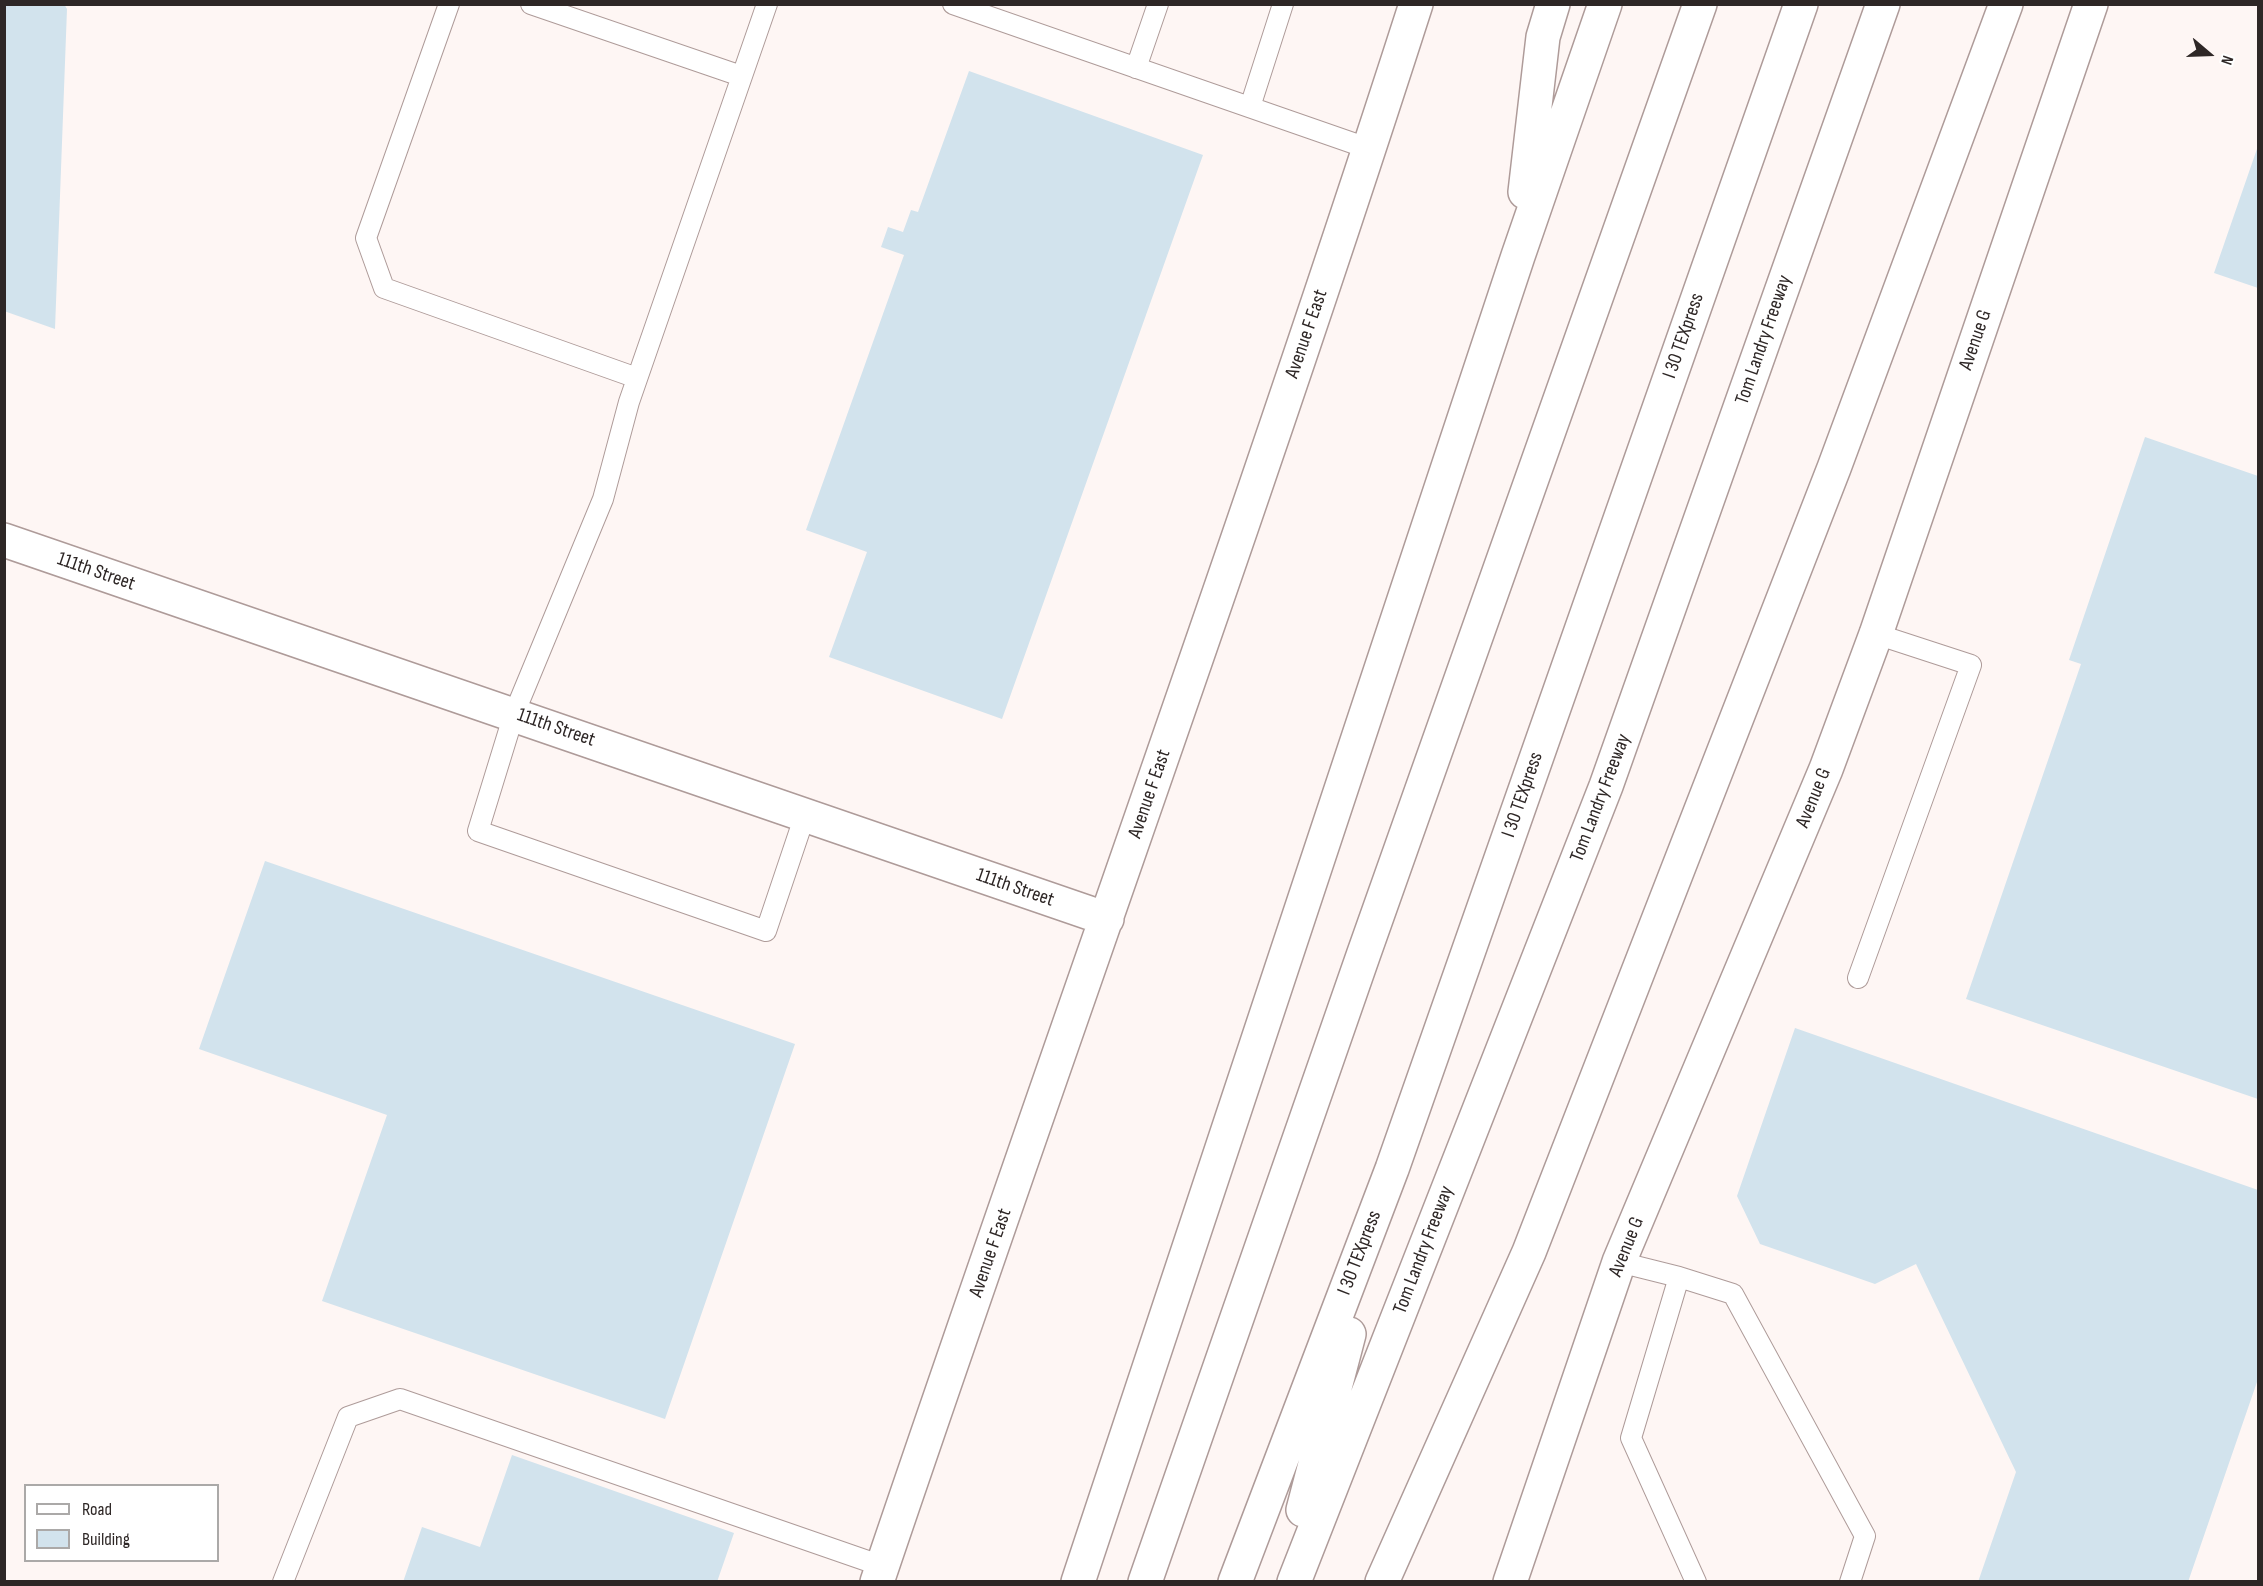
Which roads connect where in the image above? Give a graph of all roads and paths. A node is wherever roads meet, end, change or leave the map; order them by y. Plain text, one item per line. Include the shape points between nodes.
1 (449, 4) edge
2 (531, 4) edge
3 (767, 4) edge
4 (953, 4) edge
5 (1158, 4) edge
6 (1283, 4) edge
7 (1416, 4) edge
8 (1553, 4) edge
9 (1605, 4) edge
10 (1700, 4) edge
11 (1801, 4) edge
12 (1883, 4) edge
13 (2006, 4) edge
14 (2091, 4) edge
15 (1136, 68) junction
16 (741, 76) junction
17 (1250, 108) junction
18 (1370, 149) junction
19 (1518, 256) junction
20 (637, 378) junction
21 (4, 540) edge
22 (1876, 634) junction
23 (514, 714) junction
24 (805, 815) junction
25 (1107, 919) junction
26 (1858, 978) dead end
27 (1392, 1169) junction
28 (1619, 1262) junction
29 (1679, 1277) junction
30 (880, 1574) edge
31 (282, 1581) edge
32 (1078, 1581) edge
33 (1145, 1581) edge
34 (1235, 1581) edge
35 (1285, 1581) edge
36 (1294, 1581) edge
37 (1382, 1581) edge
38 (1510, 1581) edge
39 (1696, 1581) edge
40 (1850, 1581) edge

1 - 20 lane via 366,237 384,288
2 - 16 lane
3 - 16 lane
4 - 15 lane
5 - 15 lane
6 - 17 lane
7 - 18 main road, Avenue F East
8 - 19 main road via 1544,37
9 - 19 main road
10 - 33 main road
11 - 27 main road, I 30 TEXpress
12 - 36 main road, Tom Landry Freeway via 1606,786
13 - 37 main road via 1834,468 1533,1241
14 - 22 main road, Avenue G
15 - 17 lane
16 - 20 lane
17 - 18 lane
18 - 25 main road, Avenue F East
19 - 32 main road
20 - 23 lane via 603,499
21 - 23 main road, 111th Street
22 - 26 lane via 1971,665
22 - 28 main road, Avenue G via 1826,770
23 - 24 main road, 111th Street
23 - 24 lane via 478,831 766,931
24 - 25 main road, 111th Street
25 - 30 main road, Avenue F East
27 - 34 main road, I 30 TEXpress
27 - 35 main road
28 - 29 lane
28 - 38 main road, Avenue G
29 - 39 lane via 1631,1438
29 - 40 lane via 1733,1294 1865,1536
30 - 31 lane via 400,1398 348,1418

